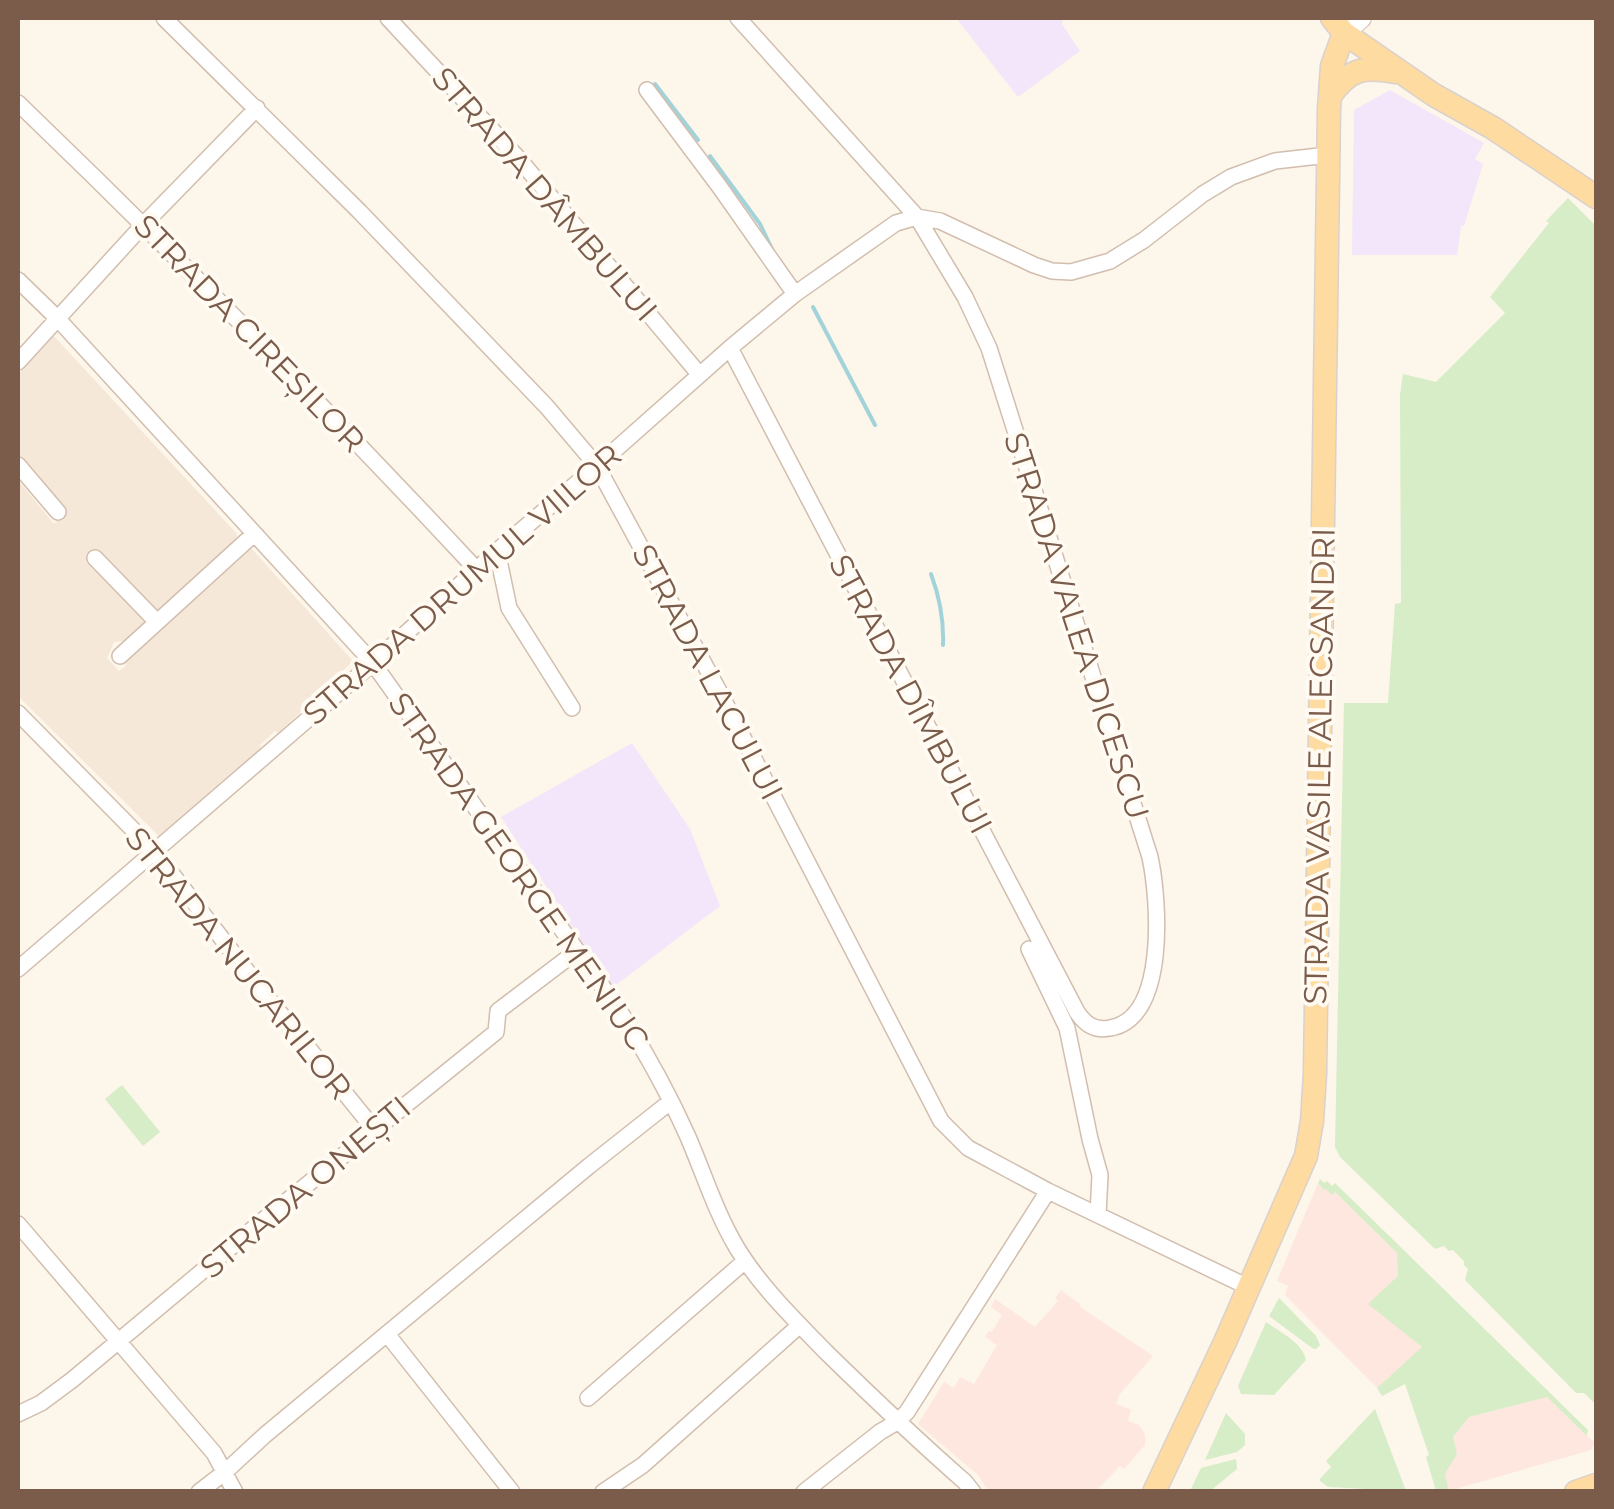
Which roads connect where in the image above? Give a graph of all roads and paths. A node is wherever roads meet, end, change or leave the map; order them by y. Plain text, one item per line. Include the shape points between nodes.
1 (164, 18) edge
2 (388, 18) edge
3 (738, 18) edge
4 (1346, 23) edge
5 (1404, 74) junction
6 (648, 90) dead end
7 (1330, 96) junction
8 (18, 103) edge
9 (257, 108) junction
10 (1328, 156) junction
11 (1596, 197) edge
12 (917, 217) junction
13 (144, 224) junction
14 (18, 280) edge
15 (795, 294) junction
16 (57, 318) junction
17 (730, 348) junction
18 (18, 362) edge
19 (700, 374) junction
20 (18, 465) edge
21 (597, 466) junction
22 (58, 512) dead end
23 (254, 534) junction
24 (496, 551) junction
25 (95, 558) dead end
26 (476, 570) junction
27 (157, 622) junction
28 (120, 656) dead end
29 (373, 663) junction
30 (572, 708) dead end
31 (18, 713) edge
32 (155, 852) junction
33 (1029, 949) dead end
34 (578, 951) junction
35 (18, 968) edge
36 (1102, 1030) joint
37 (670, 1102) junction
38 (374, 1130) junction
39 (1048, 1191) junction
40 (1098, 1215) junction
41 (18, 1224) edge
42 (746, 1260) junction
43 (1248, 1287) junction
44 (800, 1325) junction
45 (386, 1334) junction
46 (120, 1342) junction
47 (588, 1398) dead end
48 (18, 1414) edge
49 (897, 1422) junction
50 (1180, 1442) junction
51 (224, 1472) junction
52 (1596, 1485) edge
53 (199, 1492) edge
54 (234, 1492) edge
55 (512, 1492) edge
56 (603, 1492) edge
57 (804, 1492) edge
58 (973, 1492) edge
59 (1154, 1492) edge
60 (1167, 1492) edge
61 (1576, 1492) edge

1 - 9 street, STRADA LACULUI
2 - 19 street, STRADA DÂMBULUI via 519,159
3 - 12 street, STRADA VALEA DICESCU
4 - 5 main road
4 - 7 main road, STRADA VASILE ALECSANDRI
5 - 7 main road via 1358,70
5 - 11 main road
6 - 15 street
7 - 10 main road, STRADA VASILE ALECSANDRI
8 - 13 street, STRADA CIREȘILOR
9 - 13 street
9 - 21 street, STRADA LACULUI
10 - 12 street via 1275,161 1231,177 1110,261 1071,272 1034,266 940,221
10 - 43 main road, STRADA VASILE ALECSANDRI via 1313,1106 1306,1156
12 - 15 street, STRADA DRUMUL VIILOR via 896,224
12 - 36 street, STRADA VALEA DICESCU via 989,348 1156,881 1151,979 1134,1018
13 - 16 street
13 - 26 street, STRADA CIREȘILOR
14 - 16 street, STRADA GEORGE MENIUC
15 - 17 street, STRADA DRUMUL VIILOR
16 - 18 street
16 - 23 street, STRADA GEORGE MENIUC
17 - 19 street, STRADA DRUMUL VIILOR
17 - 36 street, STRADA DÎMBULUI via 1077,1012
19 - 21 street, STRADA DRUMUL VIILOR
20 - 22 street
21 - 24 street, STRADA DRUMUL VIILOR
21 - 39 street, STRADA LACULUI via 941,1121 968,1148
23 - 27 street
23 - 29 street, STRADA GEORGE MENIUC
24 - 26 street, STRADA DRUMUL VIILOR
24 - 30 street via 509,608
25 - 27 street
26 - 29 street, STRADA DRUMUL VIILOR
27 - 28 street
29 - 32 street, STRADA DRUMUL VIILOR
29 - 34 street, STRADA GEORGE MENIUC
31 - 32 street, STRADA NUCARILOR
32 - 35 street, STRADA DRUMUL VIILOR
32 - 38 street, STRADA NUCARILOR
33 - 40 street via 1068,1028 1100,1175
34 - 37 street, STRADA GEORGE MENIUC via 640,1042
34 - 38 street, STRADA ONEȘTI via 498,1011 496,1032
37 - 42 street, STRADA GEORGE MENIUC
37 - 45 street
38 - 46 street, STRADA ONEȘTI
39 - 40 street, STRADA LACULUI
39 - 49 street
40 - 43 street, STRADA LACULUI
41 - 46 street
42 - 44 street, STRADA GEORGE MENIUC
42 - 47 street
43 - 50 main road, STRADA VASILE ALECSANDRI
44 - 49 street, STRADA GEORGE MENIUC
44 - 56 street via 643,1465
45 - 51 street
45 - 55 street
46 - 48 street, STRADA ONEȘTI
46 - 51 street
49 - 57 street
49 - 58 street, STRADA GEORGE MENIUC
50 - 59 main road, STRADA VASILE ALECSANDRI
50 - 60 main road
51 - 53 street
51 - 54 street
52 - 61 main road

